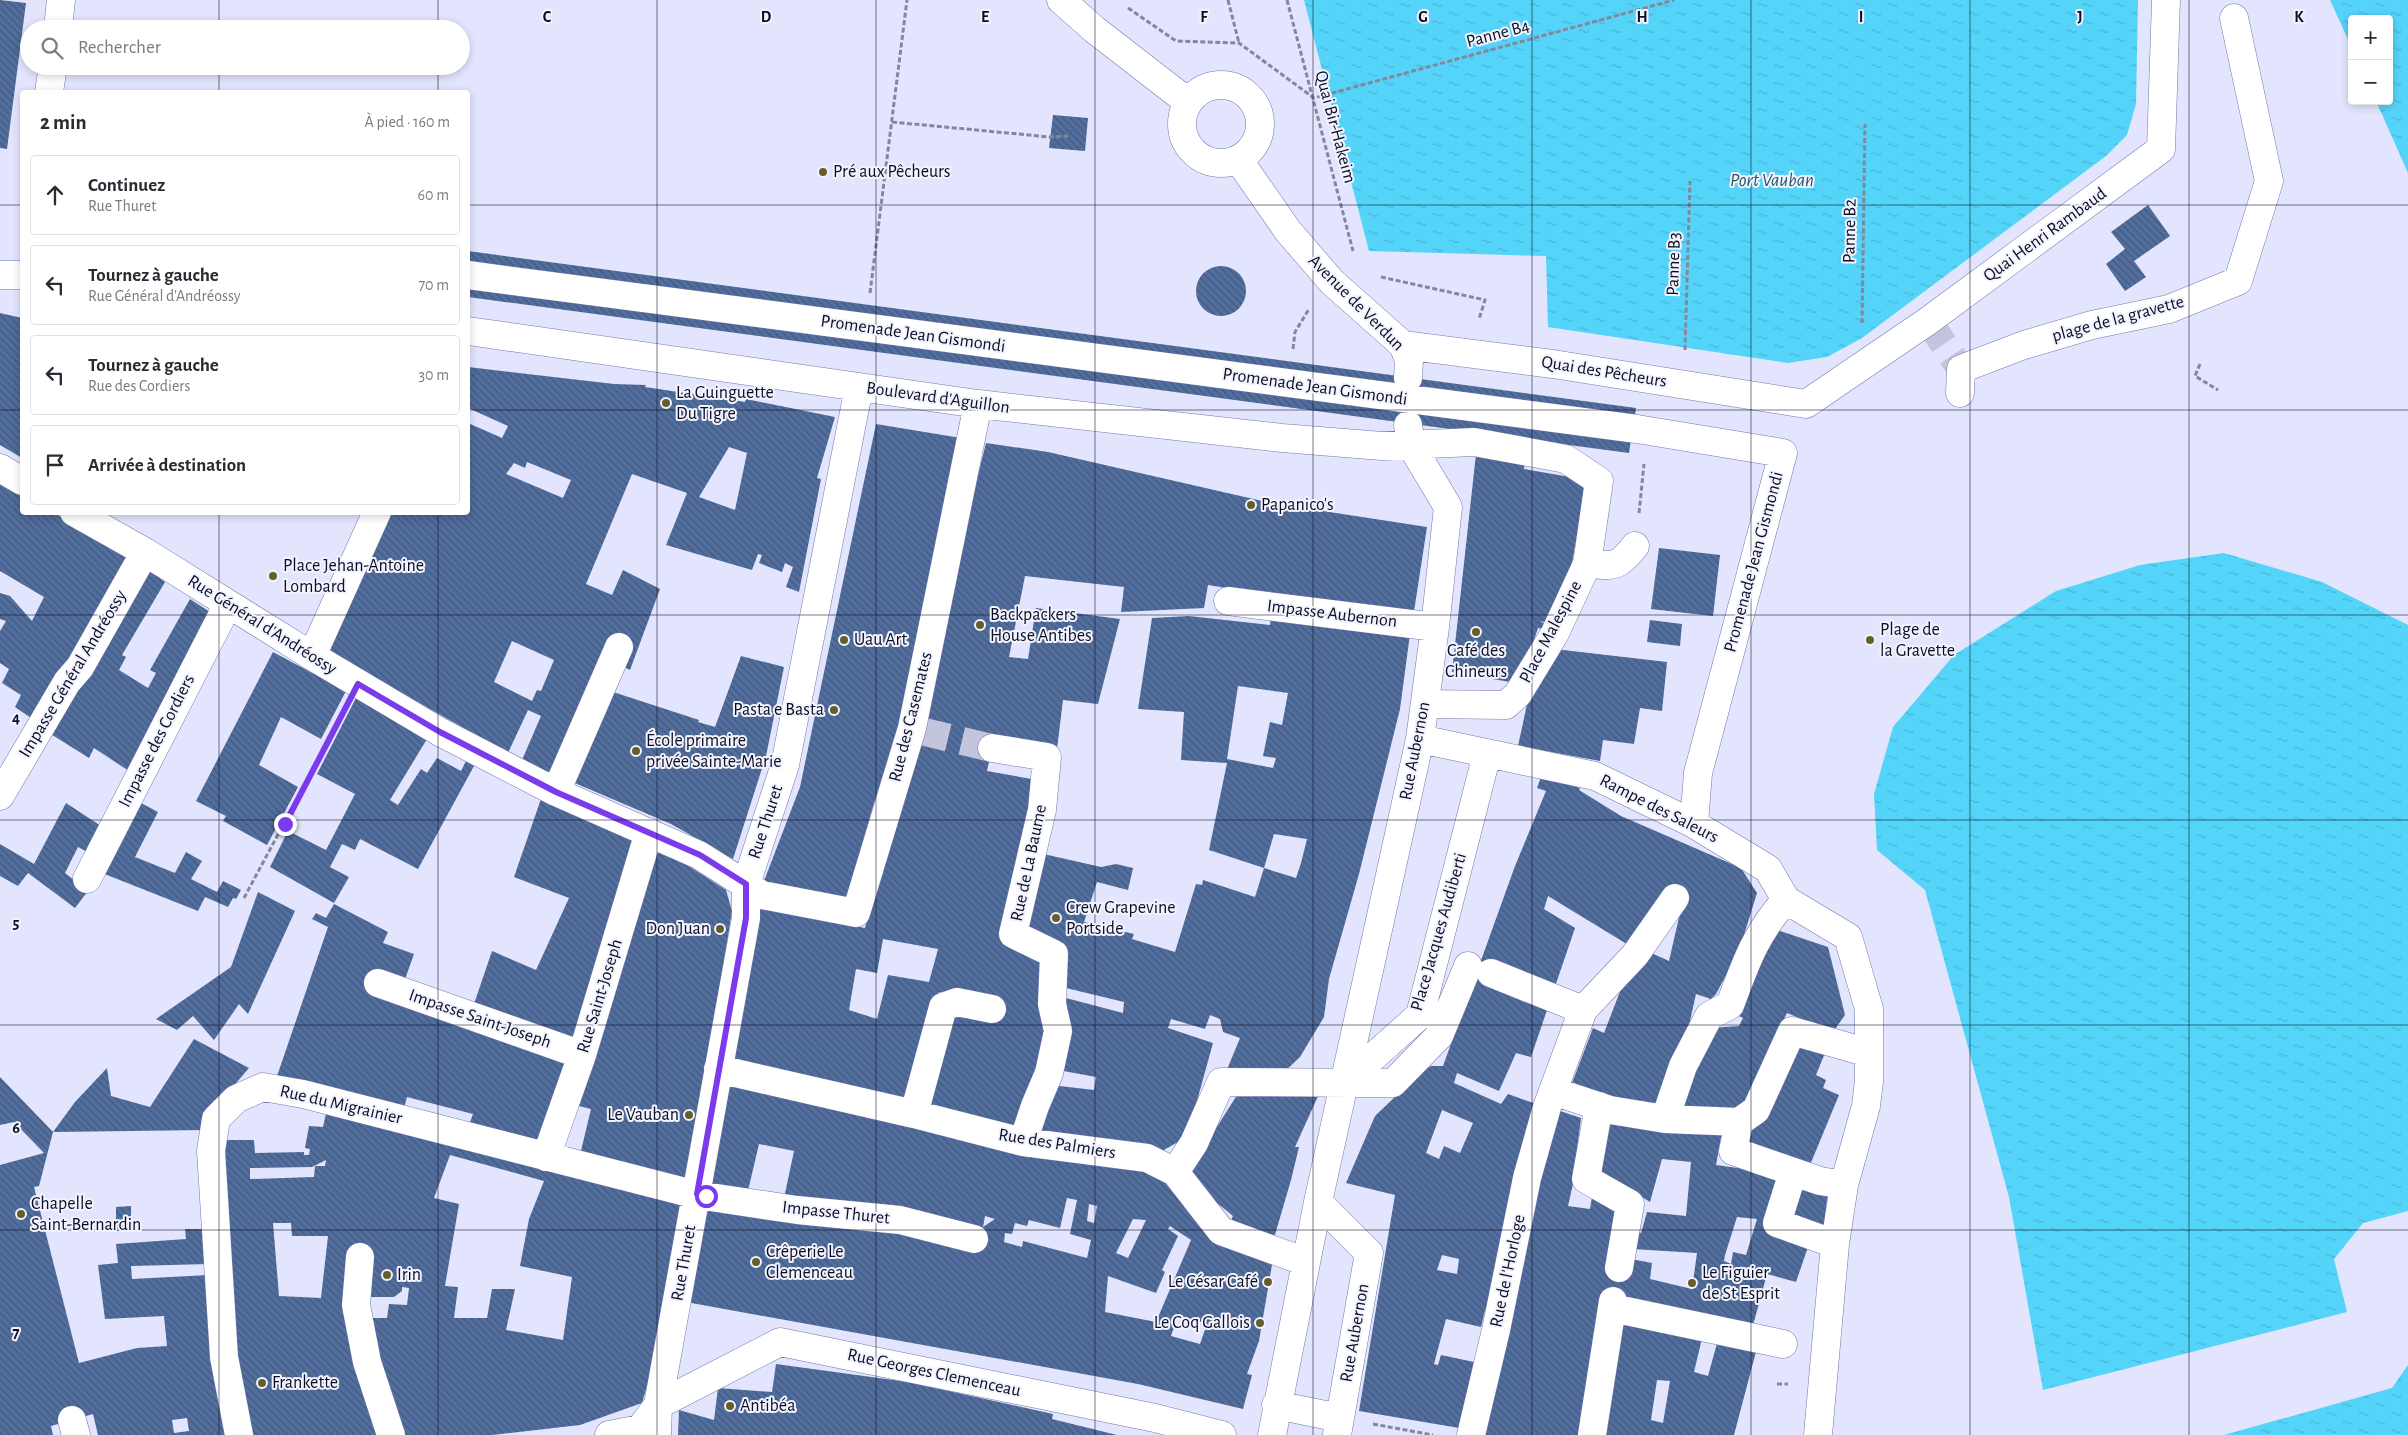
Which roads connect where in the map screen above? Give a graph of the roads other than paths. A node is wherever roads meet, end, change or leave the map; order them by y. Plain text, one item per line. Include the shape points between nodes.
1 (61, 0) edge
2 (1061, 0) edge
3 (2166, 0) edge
4 (2234, 18) dead end
5 (59, 20) edge
6 (51, 75) edge
7 (49, 90) edge
8 (1188, 102) junction
9 (1238, 159) junction
10 (0, 275) edge
11 (20, 275) edge
12 (470, 275) edge
13 (470, 331) edge
14 (1403, 345) junction
15 (1408, 378) dead end
16 (859, 387) junction
17 (1960, 392) dead end
18 (978, 404) junction
19 (1806, 404) joint
20 (1410, 435) junction
21 (0, 468) edge
22 (20, 480) edge
23 (78, 515) edge
24 (376, 515) edge
25 (1635, 546) road end
26 (144, 552) junction
27 (1587, 564) junction
28 (1228, 601) dead end
29 (228, 604) junction
30 (1435, 627) junction
31 (619, 647) dead end
32 (312, 656) junction
33 (1425, 704) junction
34 (1420, 739) junction
35 (992, 748) tunnel mouth
36 (1487, 754) junction
37 (556, 792) junction
38 (0, 796) edge
39 (1694, 824) junction
40 (649, 832) junction
41 (86, 879) dead end
42 (746, 884) junction
43 (1675, 898) dead end
44 (1786, 900) junction
45 (378, 983) dead end
46 (992, 1009) dead end
47 (1582, 1010) junction
48 (1869, 1053) junction
49 (582, 1055) junction
50 (718, 1069) junction
51 (1344, 1083) junction
52 (1550, 1099) junction
53 (1605, 1108) junction
54 (914, 1114) junction
55 (1665, 1119) junction
56 (1739, 1122) junction
57 (1023, 1142) junction
58 (546, 1157) junction
59 (1175, 1172) junction
60 (1793, 1172) junction
61 (1844, 1185) junction
62 (697, 1194) junction
63 (1318, 1202) junction
64 (974, 1239) dead end
65 (1835, 1244) junction
66 (360, 1257) dead end
67 (1306, 1262) junction
68 (1619, 1268) dead end
69 (1783, 1344) dead end
70 (658, 1405) junction
71 (1276, 1405) junction
72 (1152, 1427) edge
73 (1339, 1427) edge
74 (238, 1435) edge
75 (391, 1435) edge
76 (609, 1435) edge
77 (657, 1435) edge
78 (1222, 1435) edge
79 (1272, 1435) edge
80 (1471, 1435) edge
81 (1592, 1435) edge
82 (1818, 1435) edge

1 - 5 street
2 - 8 street
3 - 19 street, Quai Henri Rambaud via 2161,149 1928,321
4 - 17 street, plage de la gravette via 2269,181 2238,281 2169,310 2092,324 1961,369
6 - 7 street
8 - 9 street via 1182,126 1192,149 1201,158 1214,162
8 - 9 street via 1197,92 1222,84 1235,87 1251,98 1260,115 1260,128 1257,141
9 - 14 street, Avenue de Verdun via 1288,231 1332,282
10 - 11 street
12 - 39 street, Promenade Jean Gismondi via 1647,431 1783,453 1698,773
13 - 16 street, Boulevard d'Aguillon
14 - 15 street, Avenue de Verdun via 1409,360
14 - 19 street, Quai des Pêcheurs via 1553,364
16 - 18 street, Boulevard d'Aguillon
16 - 42 street, Rue Thuret via 785,765
18 - 20 street, Boulevard d'Aguillon via 1382,446
18 - 42 street, Rue des Casemates via 916,729 856,913 762,895
20 - 27 street, Place Malespine via 1432,442 1474,442 1566,459 1599,481
20 - 30 street, Rue Aubernon via 1448,507
21 - 22 street
23 - 26 street, Rue Général d'Andréossy
24 - 32 street
25 - 27 street, Place Malespine via 1623,561 1607,565
26 - 29 street, Rue Général d'Andréossy
26 - 38 street, Impasse Général Andréossy via 80,667
27 - 33 street, Place Malespine via 1555,633 1518,694 1506,705
28 - 30 street, Impasse Aubernon
29 - 32 street, Rue Général d'Andréossy
29 - 41 street, Impasse des Cordiers
30 - 33 street, Rue Aubernon
31 - 37 street
32 - 37 street, Rue Général d'Andréossy via 440,732
33 - 34 street, Rue Aubernon
34 - 36 street, Rampe des Saleurs
34 - 51 street, Rue Aubernon
35 - 57 street, Rue de La Baume via 1047,757 1042,810 1013,934 1054,954 1052,1004 1058,1031 1050,1073
36 - 39 street, Rampe des Saleurs via 1595,776
36 - 51 street, Place Jacques Audiberti via 1420,1015
37 - 40 street, Rue Général d'Andréossy
39 - 44 street, Rampe des Saleurs via 1768,869
40 - 42 street, Rue Général d'Andréossy via 700,855
40 - 49 street, Rue Saint-Joseph
42 - 50 street, Rue Thuret via 746,918
43 - 47 street via 1635,955
44 - 48 street via 1848,937 1869,1009
44 - 55 street via 1770,917 1753,945 1730,1006 1708,1016 1683,1066
45 - 49 street, Impasse Saint-Joseph
46 - 54 street via 957,1002 943,1007
47 - 51 street via 1479,970 1439,1036 1393,1083
47 - 52 street, Rue de l'Horloge
48 - 56 street via 1792,1031 1756,1110
48 - 61 street via 1866,1106
49 - 58 street, Rue Saint-Joseph
50 - 54 street, Rue des Palmiers
50 - 62 street, Rue Thuret
51 - 59 street via 1221,1082 1194,1143
51 - 63 street, Rue Aubernon
52 - 53 street
52 - 80 street, Rue de l'Horloge via 1527,1178
53 - 55 street
53 - 68 street via 1586,1180 1630,1204
54 - 57 street, Rue des Palmiers
55 - 56 street
56 - 60 street via 1733,1151
57 - 59 street, Rue des Palmiers via 1147,1158
58 - 62 street, Rue du Migrainier
58 - 74 street, Rue du Migrainier via 303,1094 263,1087 236,1099 216,1119 211,1151 224,1357
59 - 67 street, Rue des Palmiers via 1221,1231
60 - 61 street
60 - 65 street via 1777,1223
61 - 65 street
62 - 64 street, Impasse Thuret via 797,1210 900,1220
62 - 70 street, Rue Thuret
63 - 67 street, Rue Aubernon
63 - 73 street, Rue Aubernon via 1369,1253
65 - 82 street
66 - 75 street via 356,1305 367,1362
67 - 71 street, Rue Aubernon
69 - 81 street via 1613,1305
70 - 72 street, Rue Georges Clemenceau via 780,1342
70 - 76 street via 640,1429
70 - 77 street, Rue Thuret
71 - 73 street
71 - 79 street, Rue Aubernon
72 - 78 street, Rue Georges Clemenceau

